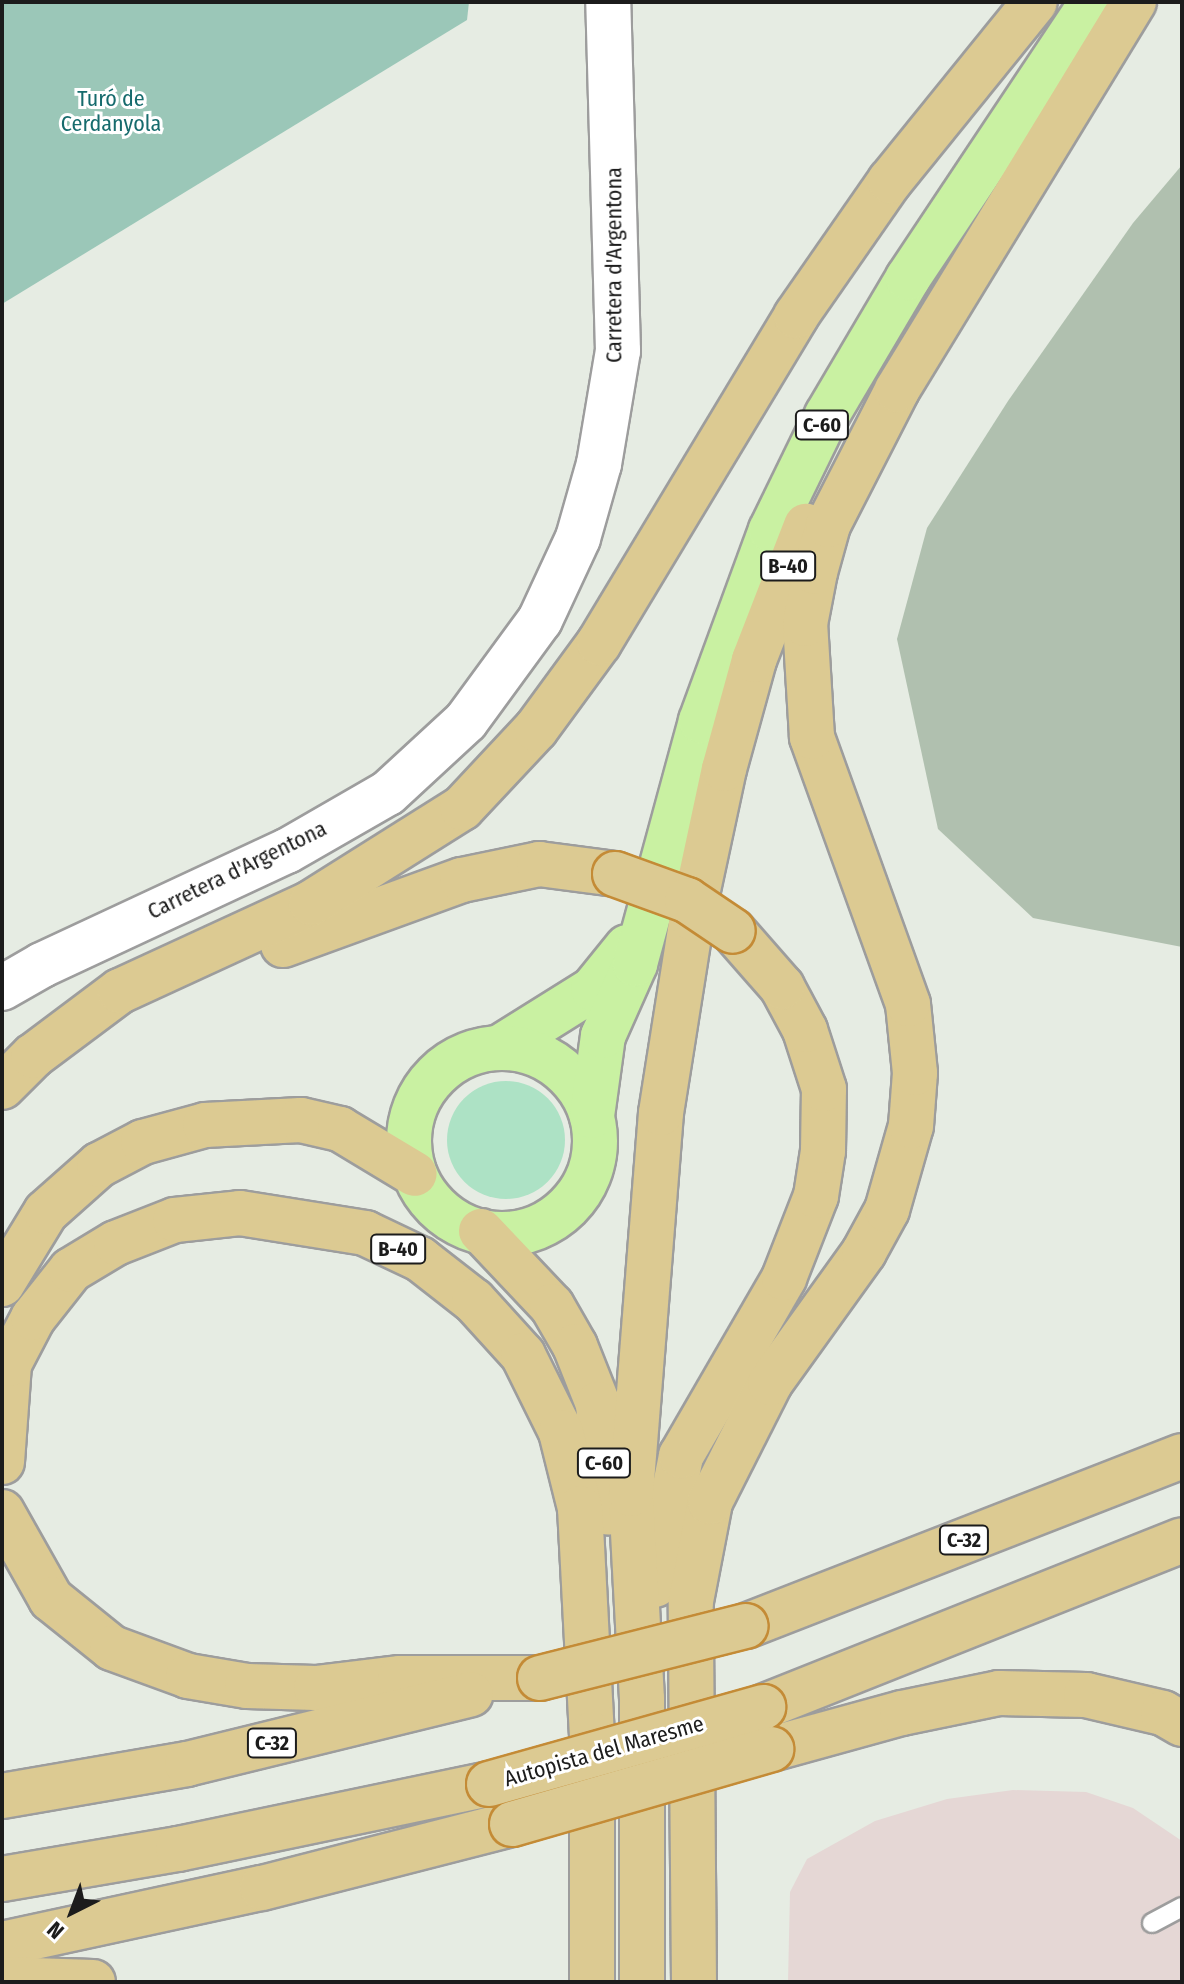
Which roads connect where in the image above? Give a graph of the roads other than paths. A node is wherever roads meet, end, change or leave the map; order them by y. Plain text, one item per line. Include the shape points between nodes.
1 (608, 2) edge
2 (1035, 2) edge
3 (1092, 2) edge
4 (1128, 2) edge
5 (1134, 2) edge
6 (654, 896) junction
7 (2, 988) edge
8 (499, 1048) junction
9 (2, 1087) edge
10 (2, 1108) edge
11 (592, 1116) junction
12 (415, 1174) junction
13 (481, 1231) junction
14 (2, 1284) edge
15 (1182, 1456) edge
16 (2, 1462) edge
17 (2, 1512) edge
18 (1182, 1540) edge
19 (540, 1678) junction
20 (642, 1699) junction
21 (1182, 1724) edge
22 (592, 1734) junction
23 (2, 1796) edge
24 (2, 1879) edge
25 (1182, 1907) edge
26 (1152, 1923) dead end
27 (2, 1944) edge
28 (2, 1979) edge
29 (93, 1982) edge
30 (592, 1982) edge
31 (642, 1982) edge
32 (694, 1982) edge

1 - 7 street, Carretera d'Argentona via 618,351 599,464 578,538 540,620 466,721 388,793 287,851 138,918
2 - 9 highway via 890,181 796,316 599,643 536,729 462,808 311,903 120,991 33,1056
3 - 6 main road, C-60 via 908,278 827,415 730,631
4 - 20 highway, B-40 via 971,233 858,418 798,541 754,660 704,851 661,1113 631,1494
5 - 32 highway via 897,390 828,525 815,572 805,624 812,737 908,1004 915,1073 911,1126 887,1210 864,1252 770,1383 710,1502 691,1601
6 - 8 main road, C-60 via 627,946 593,989
6 - 11 main road, C-60 via 635,964 603,1036
8 - 11 main road, C-60 via 530,1052 557,1066 579,1088
8 - 12 main road, C-60 via 451,1063 425,1089 411,1124
10 - 20 highway, bridge via 86,1039 150,1001 373,909 462,880 539,864 615,874 687,900 733,931 782,987 805,1030 824,1089 823,1151 816,1196 784,1278 681,1456 660,1539
11 - 13 main road, C-60 via 594,1157 570,1205 548,1222 522,1231
12 - 13 main road, C-60 via 442,1211
12 - 14 highway via 340,1129 301,1120 205,1125 143,1142 99,1165 46,1212
13 - 22 highway, C-60 via 552,1306 598,1404 608,1515
15 - 19 highway, C-32, bridge via 746,1626
16 - 22 highway, B-40 via 9,1364 33,1318 71,1270 116,1243 175,1220 240,1213 365,1233 420,1259 474,1301 523,1355 561,1432 580,1508
17 - 19 highway via 51,1599 112,1648 188,1676 247,1686 316,1688 400,1678
18 - 24 highway, Autopista del Maresme, bridge via 763,1707 489,1784 178,1849
19 - 23 highway, C-32 via 187,1764
20 - 31 highway
21 - 27 highway, bridge via 1163,1713 1086,1695 999,1693 771,1749 512,1824 262,1888
22 - 30 highway, C-60
25 - 26 lane
28 - 29 highway

